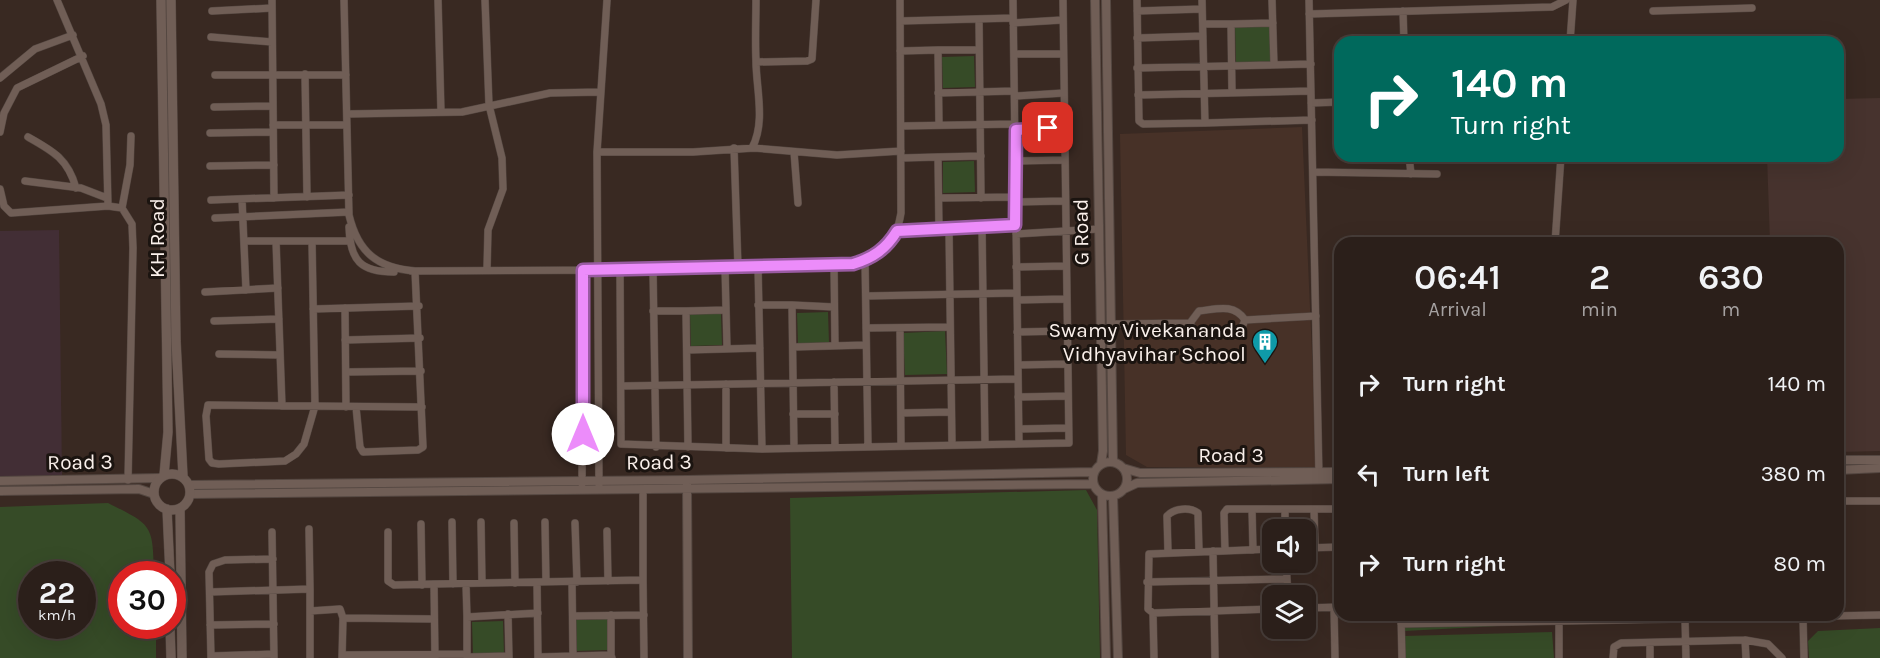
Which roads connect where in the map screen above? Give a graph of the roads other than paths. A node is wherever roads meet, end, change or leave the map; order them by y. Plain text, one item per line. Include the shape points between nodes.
1 (57, 0) edge
2 (161, 0) edge
3 (171, 0) edge
4 (344, 0) edge
5 (438, 0) edge
6 (485, 0) edge
7 (607, 0) edge
8 (756, 0) edge
9 (816, 0) edge
10 (900, 0) edge
11 (1013, 0) edge
12 (1063, 0) edge
13 (1095, 0) edge
14 (1106, 0) edge
15 (1137, 0) edge
16 (1202, 0) edge
17 (1272, 0) edge
18 (1309, 0) edge
19 (1566, 0) edge
20 (1573, 0) edge
21 (272, 4) edge
22 (1752, 8) dead end
23 (1202, 9) junction
24 (1653, 10) dead end
25 (212, 11) dead end
26 (1137, 11) junction
27 (1403, 11) junction
28 (1310, 14) junction
29 (979, 19) junction
30 (1013, 20) junction
31 (1062, 20) junction
32 (900, 21) junction
33 (1273, 23) junction
34 (1203, 24) junction
35 (1231, 24) junction
36 (73, 35) junction
37 (1203, 36) junction
38 (1404, 36) edge
39 (1570, 36) edge
40 (211, 37) dead end
41 (1137, 38) junction
42 (272, 42) junction
43 (938, 50) junction
44 (979, 50) junction
45 (900, 51) junction
46 (1014, 54) junction
47 (1064, 54) junction
48 (83, 56) junction
49 (756, 62) junction
50 (1311, 64) junction
51 (1274, 65) junction
52 (1232, 66) junction
53 (1203, 67) junction
54 (1137, 68) junction
55 (273, 73) junction
56 (305, 74) junction
57 (215, 75) dead end
58 (346, 75) junction
59 (0, 78) edge
60 (1311, 91) junction
61 (980, 92) junction
62 (1232, 92) junction
63 (600, 93) junction
64 (938, 93) junction
65 (1064, 93) junction
66 (1204, 93) junction
67 (1015, 94) junction
68 (1138, 95) junction
69 (1334, 102) edge
70 (1311, 103) junction
71 (489, 105) junction
72 (273, 106) junction
73 (214, 107) dead end
74 (441, 112) junction
75 (347, 114) junction
76 (1312, 120) junction
77 (1205, 123) junction
78 (980, 124) junction
79 (306, 125) junction
80 (348, 125) junction
81 (939, 125) junction
82 (901, 126) junction
83 (1015, 127) junction
84 (1065, 127) junction
85 (273, 128) junction
86 (0, 132) edge
87 (210, 133) dead end
88 (131, 136) dead end
89 (28, 137) dead end
90 (734, 148) junction
91 (752, 148) junction
92 (597, 152) junction
93 (794, 152) junction
94 (901, 154) junction
95 (981, 156) junction
96 (938, 157) junction
97 (1065, 160) junction
98 (1016, 161) junction
99 (1410, 162) edge
100 (1561, 162) edge
101 (274, 165) junction
102 (210, 166) dead end
103 (1313, 172) junction
104 (1411, 174) junction
105 (1437, 174) dead end
106 (25, 181) dead end
107 (76, 188) junction
108 (0, 189) edge
109 (349, 195) junction
110 (307, 197) junction
111 (274, 198) junction
112 (939, 198) junction
113 (981, 198) junction
114 (242, 199) junction
115 (1016, 199) junction
116 (211, 200) dead end
117 (1064, 201) junction
118 (107, 202) junction
119 (798, 203) dead end
120 (123, 208) junction
121 (349, 214) junction
122 (243, 217) junction
123 (215, 218) dead end
124 (1015, 225) junction
125 (982, 227) junction
126 (1099, 228) junction
127 (939, 230) junction
128 (949, 230) junction
129 (897, 231) junction
130 (1067, 231) junction
131 (1016, 234) junction
132 (1555, 237) edge
133 (244, 241) junction
134 (276, 241) junction
135 (312, 241) junction
136 (350, 241) junction
137 (865, 260) junction
138 (834, 264) junction
139 (758, 266) junction
140 (1066, 266) junction
141 (725, 267) junction
142 (738, 267) junction
143 (1016, 267) junction
144 (487, 269) junction
145 (653, 269) junction
146 (415, 270) junction
147 (583, 270) junction
148 (598, 270) junction
149 (620, 270) junction
150 (278, 288) junction
151 (246, 290) junction
152 (205, 292) dead end
153 (983, 294) junction
154 (950, 295) junction
155 (866, 296) junction
156 (1017, 296) junction
157 (1065, 299) junction
158 (758, 305) junction
159 (792, 305) junction
160 (419, 306) junction
161 (834, 307) junction
162 (345, 308) junction
163 (313, 309) junction
164 (726, 310) junction
165 (653, 311) junction
166 (686, 311) junction
167 (1316, 316) junction
168 (279, 319) junction
169 (1245, 320) junction
170 (214, 321) dead end
171 (1190, 323) junction
172 (1111, 324) junction
173 (950, 327) junction
174 (866, 328) junction
175 (900, 328) junction
176 (1066, 331) junction
177 (1017, 332) junction
178 (420, 338) junction
179 (345, 340) junction
180 (866, 345) junction
181 (793, 346) junction
182 (835, 346) junction
183 (760, 348) junction
184 (727, 349) junction
185 (687, 350) junction
186 (219, 354) dead end
187 (280, 355) junction
188 (1067, 364) junction
189 (1018, 365) junction
190 (421, 370) junction
191 (346, 372) junction
192 (1018, 379) junction
193 (951, 380) junction
194 (984, 380) junction
195 (867, 381) junction
196 (900, 381) junction
197 (834, 382) junction
198 (761, 383) junction
199 (793, 383) junction
200 (726, 384) junction
201 (654, 385) junction
202 (688, 385) junction
203 (622, 386) junction
204 (1068, 396) junction
205 (1018, 397) junction
206 (282, 406) junction
207 (315, 406) junction
208 (346, 407) junction
209 (356, 407) junction
210 (422, 407) junction
211 (951, 412) junction
212 (901, 413) junction
213 (793, 414) junction
214 (835, 414) junction
215 (1067, 428) junction
216 (1018, 429) junction
217 (1019, 443) junction
218 (952, 444) junction
219 (985, 444) junction
220 (901, 445) junction
221 (868, 446) junction
222 (656, 447) junction
223 (687, 447) junction
224 (835, 447) junction
225 (726, 448) junction
226 (762, 448) junction
227 (794, 448) junction
228 (1844, 460) edge
229 (1880, 460) edge
230 (1113, 461) junction
231 (1101, 464) junction
232 (1124, 468) junction
233 (1880, 468) edge
234 (1844, 470) edge
235 (1094, 472) junction
236 (1334, 473) edge
237 (162, 476) junction
238 (183, 476) junction
239 (1319, 476) junction
240 (1334, 478) edge
241 (128, 480) junction
242 (0, 481) edge
243 (1093, 484) junction
244 (582, 485) junction
245 (687, 485) junction
246 (599, 486) junction
247 (1124, 489) junction
248 (190, 490) junction
249 (643, 490) junction
250 (0, 491) edge
251 (154, 494) junction
252 (1102, 495) junction
253 (1113, 496) junction
254 (1844, 501) edge
255 (1880, 501) edge
256 (180, 508) junction
257 (167, 509) junction
258 (1252, 509) junction
259 (1285, 509) junction
260 (1314, 509) junction
261 (1334, 509) edge
262 (1285, 519) edge
263 (1314, 519) edge
264 (452, 522) dead end
265 (481, 522) dead end
266 (545, 522) dead end
267 (575, 523) dead end
268 (421, 524) dead end
269 (514, 524) dead end
270 (309, 529) dead end
271 (607, 531) dead end
272 (272, 532) dead end
273 (388, 532) dead end
274 (1316, 548) edge
275 (1334, 548) edge
276 (1225, 550) junction
277 (1253, 550) junction
278 (1262, 550) edge
279 (1199, 551) junction
280 (1213, 551) junction
281 (1168, 552) junction
282 (273, 560) junction
283 (169, 561) edge
284 (1287, 573) edge
285 (1287, 579) junction
286 (643, 580) junction
287 (1213, 580) junction
288 (608, 581) junction
289 (537, 582) junction
290 (546, 582) junction
291 (575, 582) junction
292 (1147, 582) junction
293 (515, 583) junction
294 (434, 584) junction
295 (453, 584) junction
296 (466, 584) junction
297 (483, 584) junction
298 (422, 585) junction
299 (1287, 585) edge
300 (310, 589) junction
301 (273, 590) junction
302 (210, 592) junction
303 (1334, 607) edge
304 (1316, 608) edge
305 (1262, 609) edge
306 (310, 611) junction
307 (1214, 611) junction
308 (538, 613) junction
309 (1153, 613) junction
310 (508, 614) junction
311 (611, 615) junction
312 (644, 615) junction
313 (1880, 615) edge
314 (573, 616) junction
315 (1844, 616) edge
316 (467, 617) junction
317 (343, 618) junction
318 (434, 619) junction
319 (1336, 621) edge
320 (1480, 621) edge
321 (1559, 621) edge
322 (1685, 621) edge
323 (1803, 621) edge
324 (273, 624) junction
325 (1401, 624) joint
326 (210, 625) junction
327 (170, 639) edge
328 (1745, 640) junction
329 (1685, 642) junction
330 (1650, 643) junction
331 (467, 654) junction
332 (274, 656) edge
333 (342, 656) edge
334 (435, 656) edge
335 (573, 656) junction
336 (211, 657) edge
337 (509, 657) edge
338 (538, 657) edge
339 (611, 657) edge
340 (171, 658) edge
341 (182, 658) edge
342 (310, 658) edge
343 (644, 658) edge
344 (688, 658) edge
345 (1106, 658) edge
346 (1118, 658) edge
347 (1154, 658) edge
348 (1215, 658) edge
349 (1335, 658) edge
350 (1402, 658) edge
351 (1559, 658) edge
352 (1613, 658) edge
353 (1650, 658) edge
354 (1686, 658) edge
355 (1746, 658) edge
356 (1782, 658) edge
357 (1804, 658) edge

1 - 36 street
2 - 237 main road, KH Road via 168,432
3 - 238 main road, KH Road via 176,330
4 - 58 street
5 - 74 street
6 - 71 street
7 - 63 street
8 - 49 street
9 - 49 street via 812,59
10 - 32 street
11 - 30 street
12 - 31 street
13 - 126 street, G Road
14 - 172 street, G Road
15 - 26 street
16 - 23 street
17 - 33 street
18 - 28 street
19 - 27 street via 1552,7
20 - 39 street
21 - 25 street
21 - 42 street
22 - 24 street
23 - 26 street
23 - 34 street
26 - 41 street
27 - 28 street
27 - 38 street
28 - 50 street
29 - 30 street
29 - 32 street
29 - 44 street
30 - 31 street
30 - 46 street
31 - 47 street
32 - 45 street
33 - 35 street
33 - 51 street
34 - 35 street
34 - 37 street
35 - 52 street
36 - 48 street
36 - 59 street via 35,49
37 - 41 street
37 - 53 street
40 - 42 street
41 - 54 street
42 - 55 street
43 - 44 street
43 - 45 street
43 - 64 street
44 - 61 street
45 - 82 street
46 - 47 street
46 - 67 street
47 - 65 street
48 - 86 street via 17,88 4,113
48 - 118 street via 106,125
49 - 91 street via 759,109 757,139
50 - 51 street
50 - 60 street
51 - 52 street
52 - 53 street
52 - 62 street
53 - 54 street
53 - 66 street
54 - 68 street
55 - 56 street
55 - 57 street
55 - 72 street
56 - 58 street
56 - 79 street
58 - 75 street
60 - 62 street
60 - 70 street
61 - 64 street
61 - 67 street
61 - 78 street
62 - 66 street
63 - 71 street via 550,93
63 - 92 street
64 - 81 street
65 - 67 street
65 - 84 street
66 - 68 street
66 - 77 street
67 - 83 street
68 - 77 street via 1141,123
69 - 70 street
70 - 76 street
71 - 74 street via 462,112
71 - 144 street via 502,158 503,189 488,230
72 - 73 street
72 - 85 street
74 - 75 street
75 - 80 street
76 - 77 street
76 - 103 street
78 - 81 street
78 - 83 street
78 - 95 street
79 - 80 street
79 - 85 street
79 - 110 street
80 - 109 street
81 - 82 street
82 - 94 street
83 - 84 street
83 - 98 street
84 - 97 street
85 - 87 street
85 - 101 street
88 - 120 street
89 - 107 street via 63,160 71,170
90 - 91 street
90 - 92 street
90 - 142 street
91 - 93 street
92 - 148 street
93 - 94 street
93 - 119 street
94 - 96 street
94 - 129 street via 901,213
95 - 96 street
95 - 113 street
96 - 112 street
97 - 98 street
97 - 117 street
98 - 115 street
99 - 104 street
100 - 132 street
101 - 102 street
101 - 111 street
103 - 104 street
103 - 167 street
104 - 105 street
106 - 107 street
107 - 118 street
108 - 118 street via 4,206 11,213
109 - 110 street
109 - 121 street
110 - 111 street
111 - 114 street
112 - 113 street
112 - 127 street
113 - 115 street
114 - 116 street
114 - 122 street
115 - 117 street
115 - 124 street
117 - 130 street
118 - 120 street
120 - 241 street via 132,224 133,248
121 - 122 street
121 - 136 street
121 - 146 street via 352,230 369,255 393,269
122 - 123 street
122 - 133 street
124 - 125 street
124 - 131 street
125 - 128 street
125 - 153 street
126 - 130 street
126 - 231 street, G Road
127 - 128 street
127 - 129 street
128 - 154 street
129 - 137 street via 890,243
130 - 131 street
130 - 140 street
131 - 143 street
133 - 134 street
133 - 151 street
134 - 135 street
134 - 150 street
135 - 136 street
135 - 163 street
136 - 146 street via 358,261 370,270
137 - 138 street
137 - 155 street
138 - 139 street
138 - 161 street
139 - 142 street
139 - 158 street
140 - 143 street
140 - 157 street
141 - 142 street
141 - 145 street
141 - 164 street
143 - 156 street
144 - 146 street
144 - 147 street
145 - 149 street
145 - 165 street
146 - 160 street
147 - 148 street
147 - 244 street
148 - 149 street
148 - 246 street
149 - 203 street
150 - 151 street
150 - 168 street
151 - 152 street
153 - 154 street
153 - 156 street
153 - 194 street
154 - 155 street
154 - 173 street
155 - 174 street
156 - 157 street
156 - 177 street
157 - 176 street
158 - 159 street
158 - 183 street
159 - 161 street
159 - 181 street
160 - 162 street
160 - 178 street
161 - 182 street
162 - 163 street
162 - 179 street
163 - 207 street
164 - 166 street
164 - 184 street
165 - 166 street
165 - 201 street
166 - 185 street
167 - 169 street
167 - 239 street
168 - 170 street
168 - 187 street
169 - 171 street via 1229,308 1199,311
169 - 171 street via 1241,330 1234,333 1208,335 1194,332
171 - 172 street
172 - 230 street, G Road
173 - 175 street
173 - 193 street
174 - 175 street
174 - 180 street
175 - 196 street
176 - 177 street
176 - 188 street
177 - 189 street
178 - 179 street
178 - 190 street
179 - 191 street
180 - 182 street
180 - 195 street
181 - 182 street
181 - 199 street
183 - 184 street
183 - 198 street
184 - 185 street
185 - 202 street
186 - 187 street
187 - 206 street
188 - 189 street
188 - 204 street
189 - 192 street
190 - 191 street
190 - 210 street
191 - 208 street
192 - 194 street
192 - 205 street
193 - 194 street
193 - 196 street
193 - 211 street
194 - 219 street
195 - 196 street
195 - 197 street
195 - 221 street
196 - 212 street
197 - 199 street
197 - 214 street
198 - 199 street
198 - 200 street
198 - 226 street
199 - 213 street
200 - 202 street
200 - 225 street
201 - 202 street
201 - 203 street
201 - 222 street
202 - 223 street
203 - 222 street via 621,444
204 - 205 street
204 - 215 street
205 - 216 street
206 - 207 street
206 - 207 street via 207,406 208,454 212,463 275,463 291,457 304,444
207 - 208 street
208 - 209 street
209 - 210 street
209 - 210 street via 360,447 366,453 421,449
211 - 212 street
211 - 218 street
212 - 220 street
213 - 214 street
213 - 227 street
214 - 224 street
215 - 216 street
215 - 217 street via 1069,442
216 - 217 street
217 - 219 street
218 - 219 street
218 - 220 street
220 - 221 street
221 - 224 street
222 - 223 street
223 - 225 street
224 - 227 street
225 - 226 street
226 - 227 street
228 - 229 street
230 - 231 street
230 - 232 street
231 - 235 street
232 - 239 street, Road 3 via 1140,473
232 - 247 street
233 - 234 street
235 - 243 street
235 - 245 street, Road 3
236 - 239 street, Road 3
237 - 238 main road
237 - 241 street, Road 3
237 - 251 main road
238 - 248 main road
239 - 240 street, Road 3
239 - 247 street, Road 3 via 1137,483
241 - 242 street, Road 3
243 - 245 street, Road 3
243 - 252 street
244 - 246 street, Road 3
244 - 248 street, Road 3 via 251,486
245 - 246 street, Road 3
245 - 249 street, Road 3
245 - 344 street
246 - 249 street, Road 3
247 - 253 street
248 - 256 main road
249 - 286 street
250 - 251 street, Road 3 via 139,489
251 - 257 main road via 158,504
252 - 253 street
252 - 345 street
253 - 346 street
254 - 255 street
256 - 257 main road
256 - 341 main road
257 - 283 main road
258 - 259 street
258 - 276 street via 1225,511
258 - 277 street
259 - 260 street
259 - 262 street
260 - 261 street
260 - 263 street
264 - 295 street
265 - 297 street
266 - 290 street
267 - 291 street
268 - 298 street
269 - 293 street
270 - 300 street
271 - 288 street
272 - 282 street
273 - 298 street via 388,582
274 - 275 street
276 - 277 street
276 - 280 street
277 - 278 street
279 - 280 street
279 - 281 street
279 - 281 street via 1198,513 1179,510 1167,516
280 - 287 street
281 - 292 street via 1149,554
282 - 301 street
282 - 302 street via 217,561 209,572
284 - 285 street
285 - 287 street
285 - 299 street
286 - 288 street
286 - 312 street
287 - 292 street
287 - 307 street
288 - 291 street
289 - 290 street
289 - 293 street
289 - 308 street
290 - 291 street
291 - 314 street
292 - 309 street via 1148,609
293 - 297 street
294 - 295 street
294 - 298 street
294 - 318 street
295 - 296 street
296 - 297 street
296 - 316 street
300 - 301 street
300 - 306 street
301 - 302 street
301 - 324 street
302 - 326 street
303 - 304 street
305 - 307 street
306 - 317 street via 340,609
306 - 342 street
307 - 309 street
307 - 348 street
308 - 310 street
308 - 338 street
309 - 347 street
310 - 316 street
310 - 337 street
311 - 312 street
311 - 314 street
311 - 339 street
312 - 343 street
313 - 315 street
314 - 335 street
316 - 331 street
317 - 318 street
317 - 333 street
318 - 334 street
319 - 349 street
320 - 325 street
321 - 351 street
322 - 329 street
323 - 357 street
324 - 326 street
324 - 332 street
325 - 350 street
326 - 336 street
327 - 340 main road
328 - 329 street
328 - 355 street
328 - 356 street via 1768,644
329 - 330 street
329 - 354 street
330 - 352 street via 1621,643 1614,648
330 - 353 street
331 - 334 street
331 - 337 street
332 - 336 street
333 - 334 street
335 - 338 street
335 - 339 street

